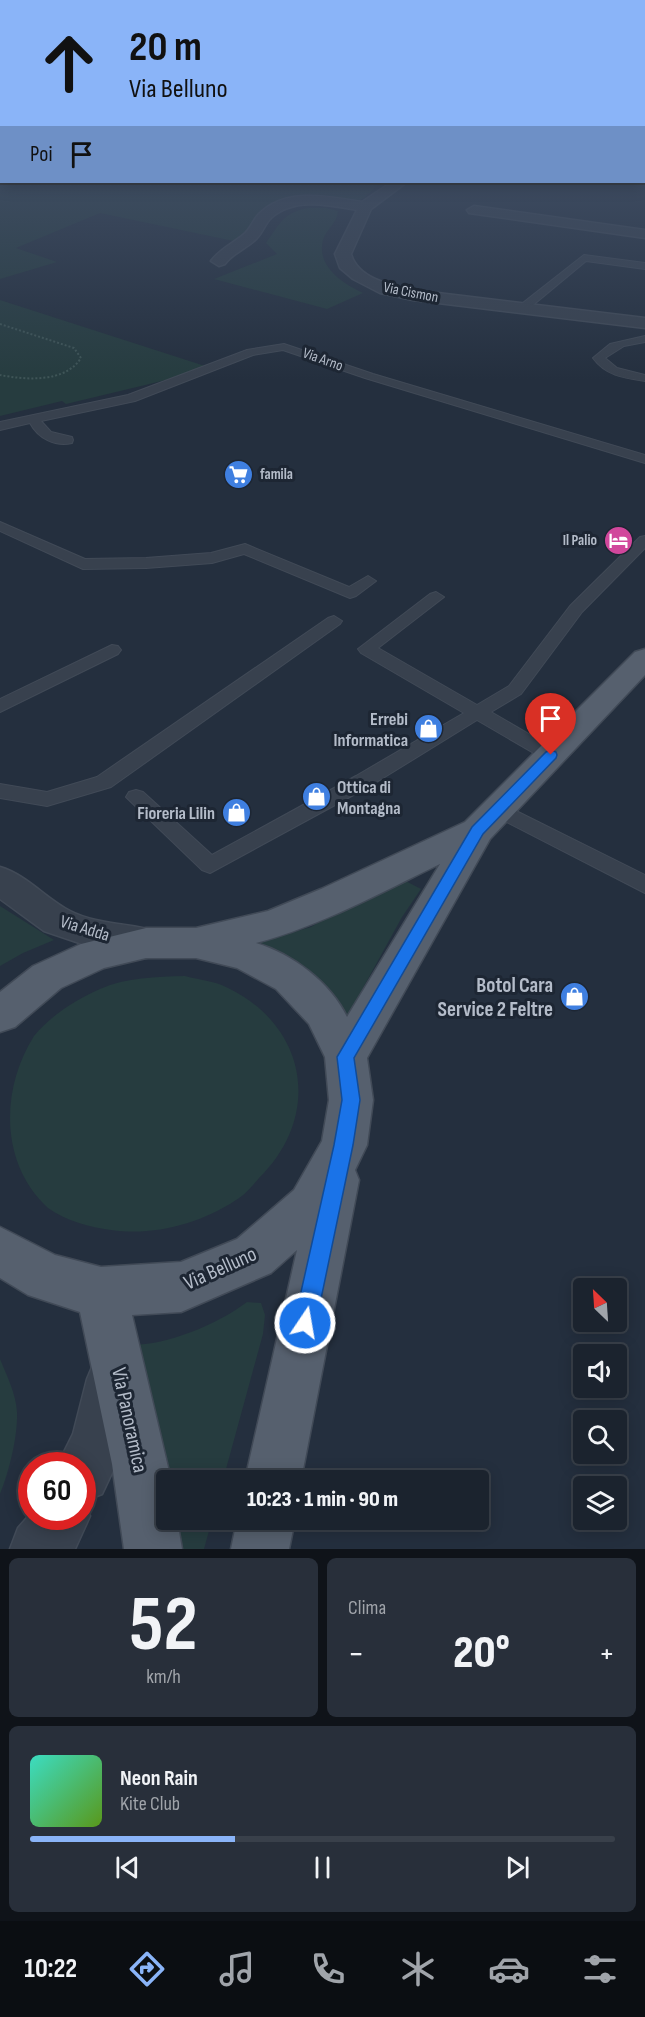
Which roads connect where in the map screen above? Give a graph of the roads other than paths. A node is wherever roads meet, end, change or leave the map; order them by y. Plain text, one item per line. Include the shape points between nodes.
1 (252, 235) edge
2 (352, 235) edge
3 (219, 261) dead end
4 (645, 266) edge
5 (523, 309) junction
6 (645, 323) edge
7 (645, 339) edge
8 (645, 378) edge
9 (34, 419) junction
10 (0, 426) edge
11 (67, 440) dead end
12 (645, 459) edge
13 (0, 526) edge
14 (645, 540) edge
15 (368, 581) dead end
16 (436, 597) dead end
17 (334, 621) dead end
18 (112, 650) dead end
19 (645, 658) edge
20 (0, 706) edge
21 (477, 711) junction
22 (551, 755) junction
23 (0, 791) edge
24 (136, 797) dead end
25 (488, 820) junction
26 (0, 880) edge
27 (645, 885) edge
28 (196, 943) junction
29 (146, 944) junction
30 (0, 1015) edge
31 (346, 1057) junction
32 (344, 1145) junction
33 (0, 1251) edge
34 (101, 1292) junction
35 (118, 1363) junction
36 (93, 1452) edge
37 (275, 1470) edge
38 (54, 1530) edge
39 (264, 1530) edge
40 (39, 1549) edge
41 (153, 1549) edge
42 (260, 1549) edge

1 - 3 street
2 - 5 street, Via Cismon via 343,254 346,265 380,288
4 - 5 lane via 584,258
5 - 6 street, Via Cismon
7 - 8 lane via 624,342 598,358 612,370
9 - 10 lane, Via Arno
9 - 11 lane via 38,430 51,438
9 - 12 lane, Via Arno via 131,398 251,352 284,346 369,376
13 - 15 lane via 83,564 212,558 245,549 350,593
14 - 21 lane via 576,609 515,690
16 - 21 lane via 367,649
17 - 23 lane via 104,782 48,799
18 - 20 lane
19 - 22 main road, Via Belluno
21 - 22 lane
21 - 24 lane via 363,782 210,865
22 - 25 main road, Via Belluno
25 - 27 lane
25 - 28 main road, Via Belluno via 334,899 276,923
25 - 31 main road, Via Belluno
26 - 29 street, Via Adda via 57,921
28 - 29 main road, Via Belluno
28 - 31 main road, Via Belluno via 247,955 290,978 325,1013
29 - 30 main road, Via Belluno via 95,955 47,977
31 - 32 main road, Via Belluno via 351,1100
32 - 34 main road, Via Belluno via 311,1206 254,1256 181,1287
32 - 37 main road
33 - 34 main road, Via Belluno via 46,1278
34 - 35 main road, Via Panoramica
35 - 36 street
35 - 41 main road, Via Panoramica
38 - 40 street
39 - 42 main road

